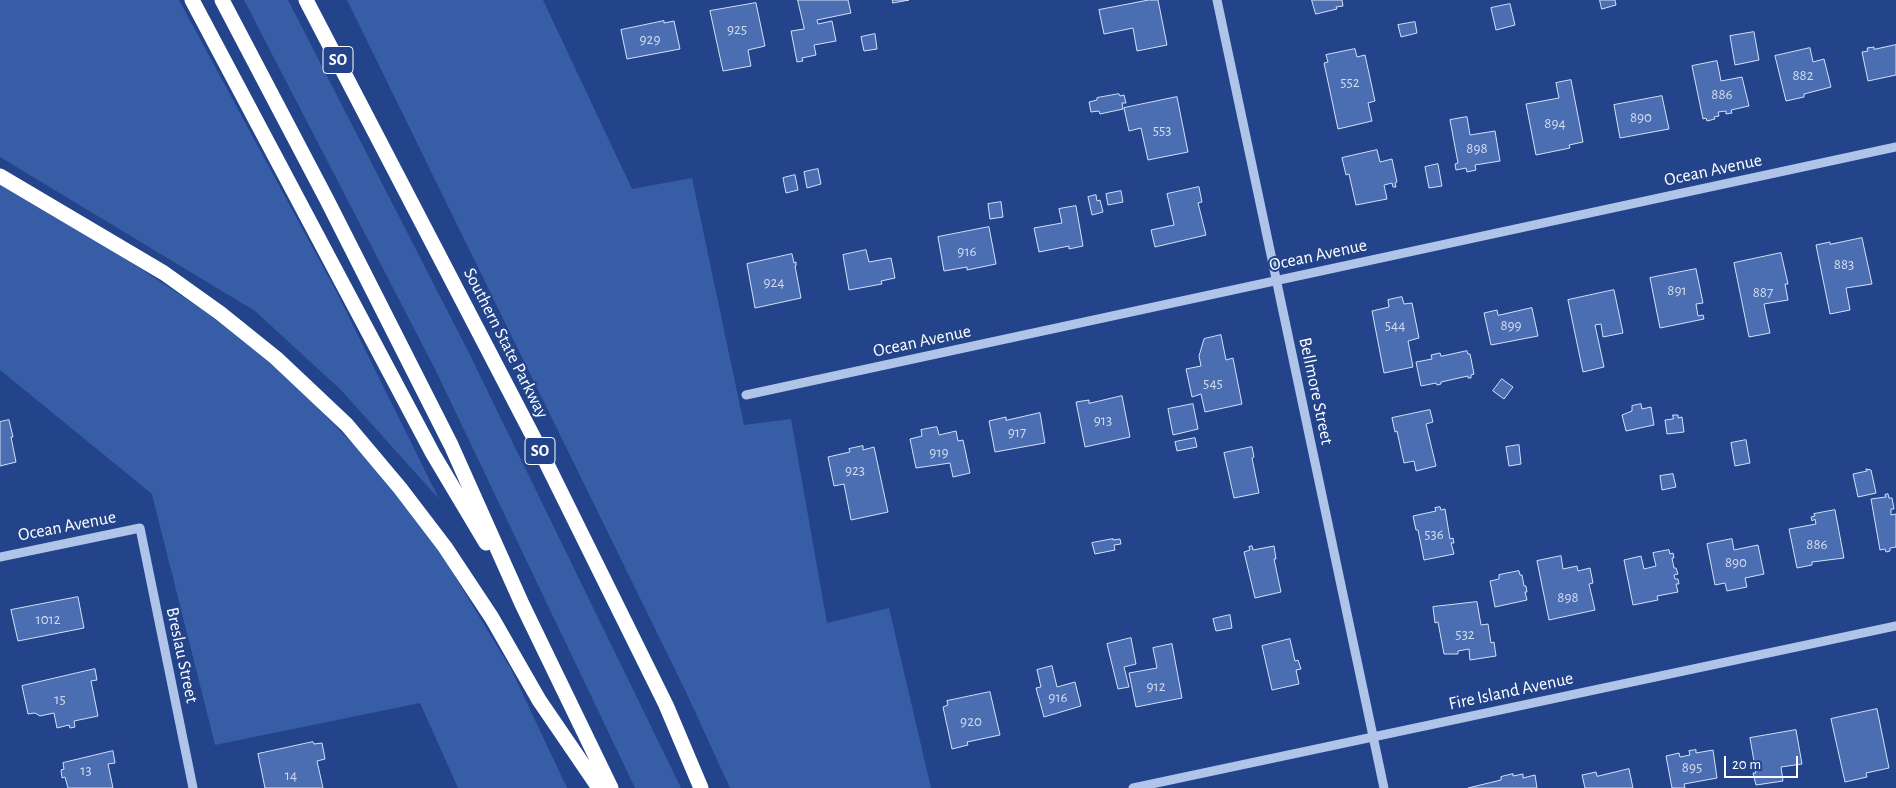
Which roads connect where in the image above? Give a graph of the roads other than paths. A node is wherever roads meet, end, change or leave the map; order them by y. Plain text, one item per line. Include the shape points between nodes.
1 (192, 0) edge
2 (222, 0) edge
3 (306, 0) edge
4 (1216, 0) edge
5 (1896, 147) edge
6 (0, 176) edge
7 (1276, 280) junction
8 (746, 395) dead end
9 (140, 528) joint
10 (0, 557) edge
11 (522, 604) junction
12 (1896, 626) edge
13 (1374, 737) junction
14 (193, 788) edge
15 (599, 788) edge
16 (611, 788) edge
17 (701, 788) edge
18 (1133, 788) edge
19 (1384, 788) edge

1 - 11 highway via 433,454
2 - 11 highway via 447,436
3 - 17 highway, Southern State Parkway / SO via 541,453 666,705
4 - 7 street, Bellmore Street
5 - 7 street, Ocean Avenue
6 - 15 highway via 148,264 220,312 293,373 347,425 445,547 492,618 539,700
7 - 8 street, Ocean Avenue
7 - 13 street, Bellmore Street
9 - 10 street, Ocean Avenue
9 - 14 street, Breslau Street
11 - 16 highway
12 - 13 street, Fire Island Avenue
13 - 18 street, Fire Island Avenue
13 - 19 street, Bellmore Street

